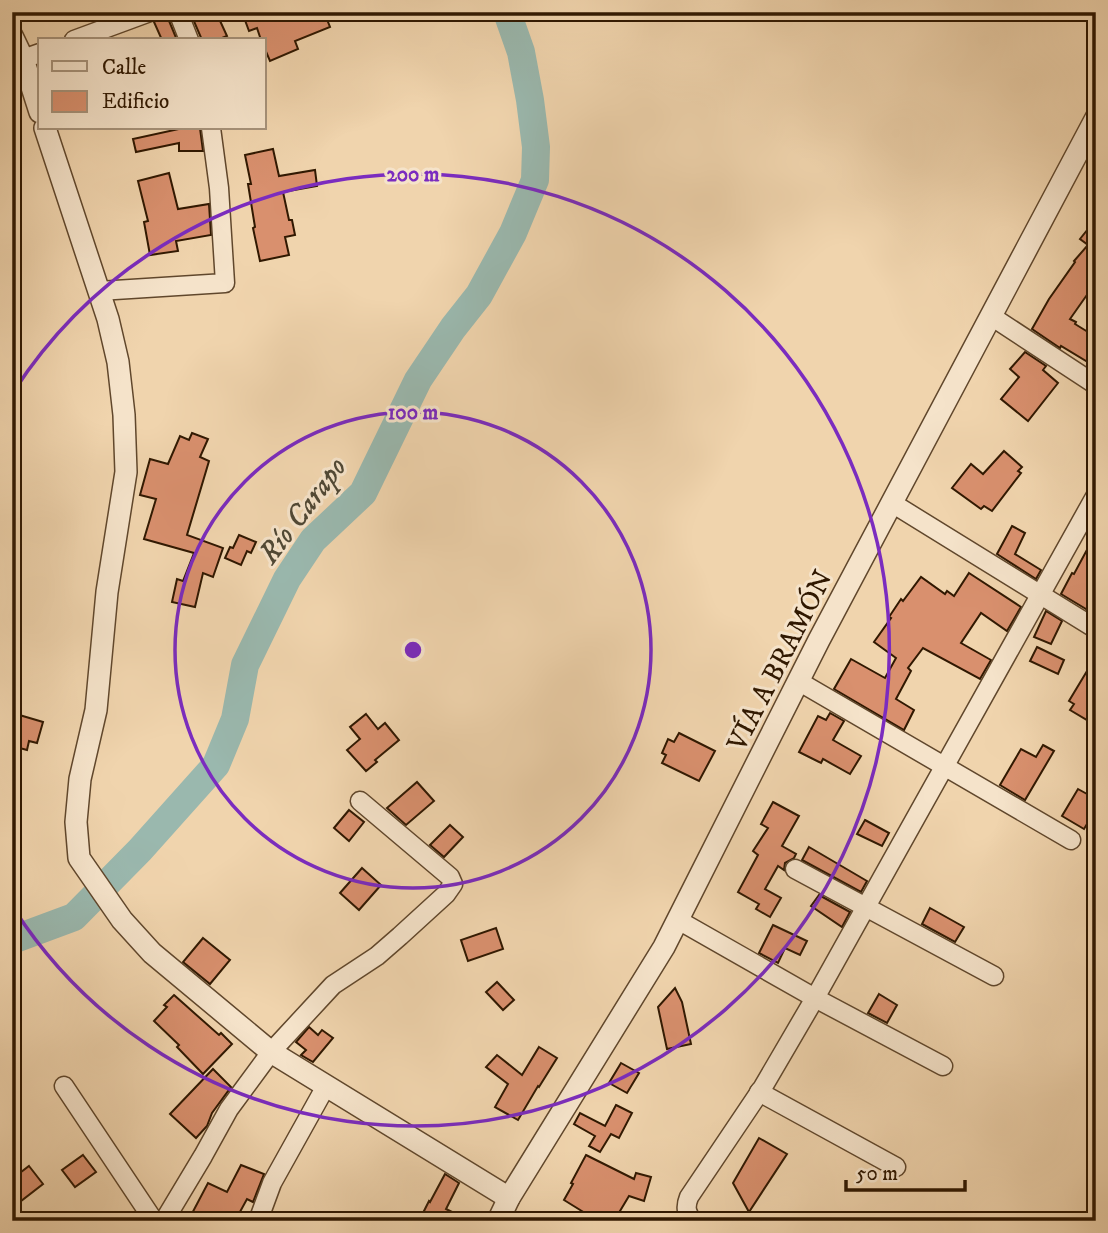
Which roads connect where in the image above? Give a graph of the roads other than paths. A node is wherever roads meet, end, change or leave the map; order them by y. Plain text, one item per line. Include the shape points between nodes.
1 (150, 12) edge
2 (178, 12) edge
3 (12, 36) edge
4 (79, 38) edge
5 (188, 38) edge
6 (32, 56) edge
7 (38, 98) edge
8 (1096, 118) edge
9 (46, 130) edge
10 (211, 130) edge
11 (99, 291) junction
12 (991, 316) junction
13 (1096, 385) edge
14 (1096, 495) edge
15 (892, 503) junction
16 (1041, 594) junction
17 (1096, 629) edge
18 (798, 681) junction
19 (944, 766) junction
20 (360, 801) dead end
21 (1071, 840) dead end
22 (795, 869) dead end
23 (866, 906) junction
24 (678, 920) junction
25 (994, 975) dead end
26 (815, 998) junction
27 (271, 1052) junction
28 (943, 1066) dead end
29 (64, 1086) dead end
30 (326, 1086) junction
31 (759, 1092) junction
32 (895, 1167) dead end
33 (509, 1198) junction
34 (154, 1221) edge
35 (164, 1221) edge
36 (258, 1221) edge
37 (498, 1221) edge
38 (693, 1221) edge

1 - 4 street
2 - 5 street
3 - 6 street
6 - 7 street
8 - 12 street, VÍA A BRAMÓN
9 - 11 street
10 - 11 street via 225,283
11 - 27 street via 118,362 126,472 107,592 96,709 80,779 79,859 152,953
12 - 13 street
12 - 15 street, VÍA A BRAMÓN
14 - 16 street
15 - 16 street
15 - 18 street, VÍA A BRAMÓN
16 - 17 street
16 - 19 street
18 - 19 street
18 - 24 street, VÍA A BRAMÓN
19 - 21 street
19 - 23 street
20 - 27 street via 453,884 385,949 333,985
22 - 23 street
23 - 25 street
23 - 26 street
24 - 26 street
24 - 33 street, VÍA A BRAMÓN
26 - 28 street
26 - 31 street
27 - 30 street
27 - 35 street via 229,1109
29 - 34 street
30 - 33 street
30 - 36 street via 272,1183
31 - 32 street
31 - 38 street via 689,1197 687,1212
33 - 37 street, VÍA A BRAMÓN

